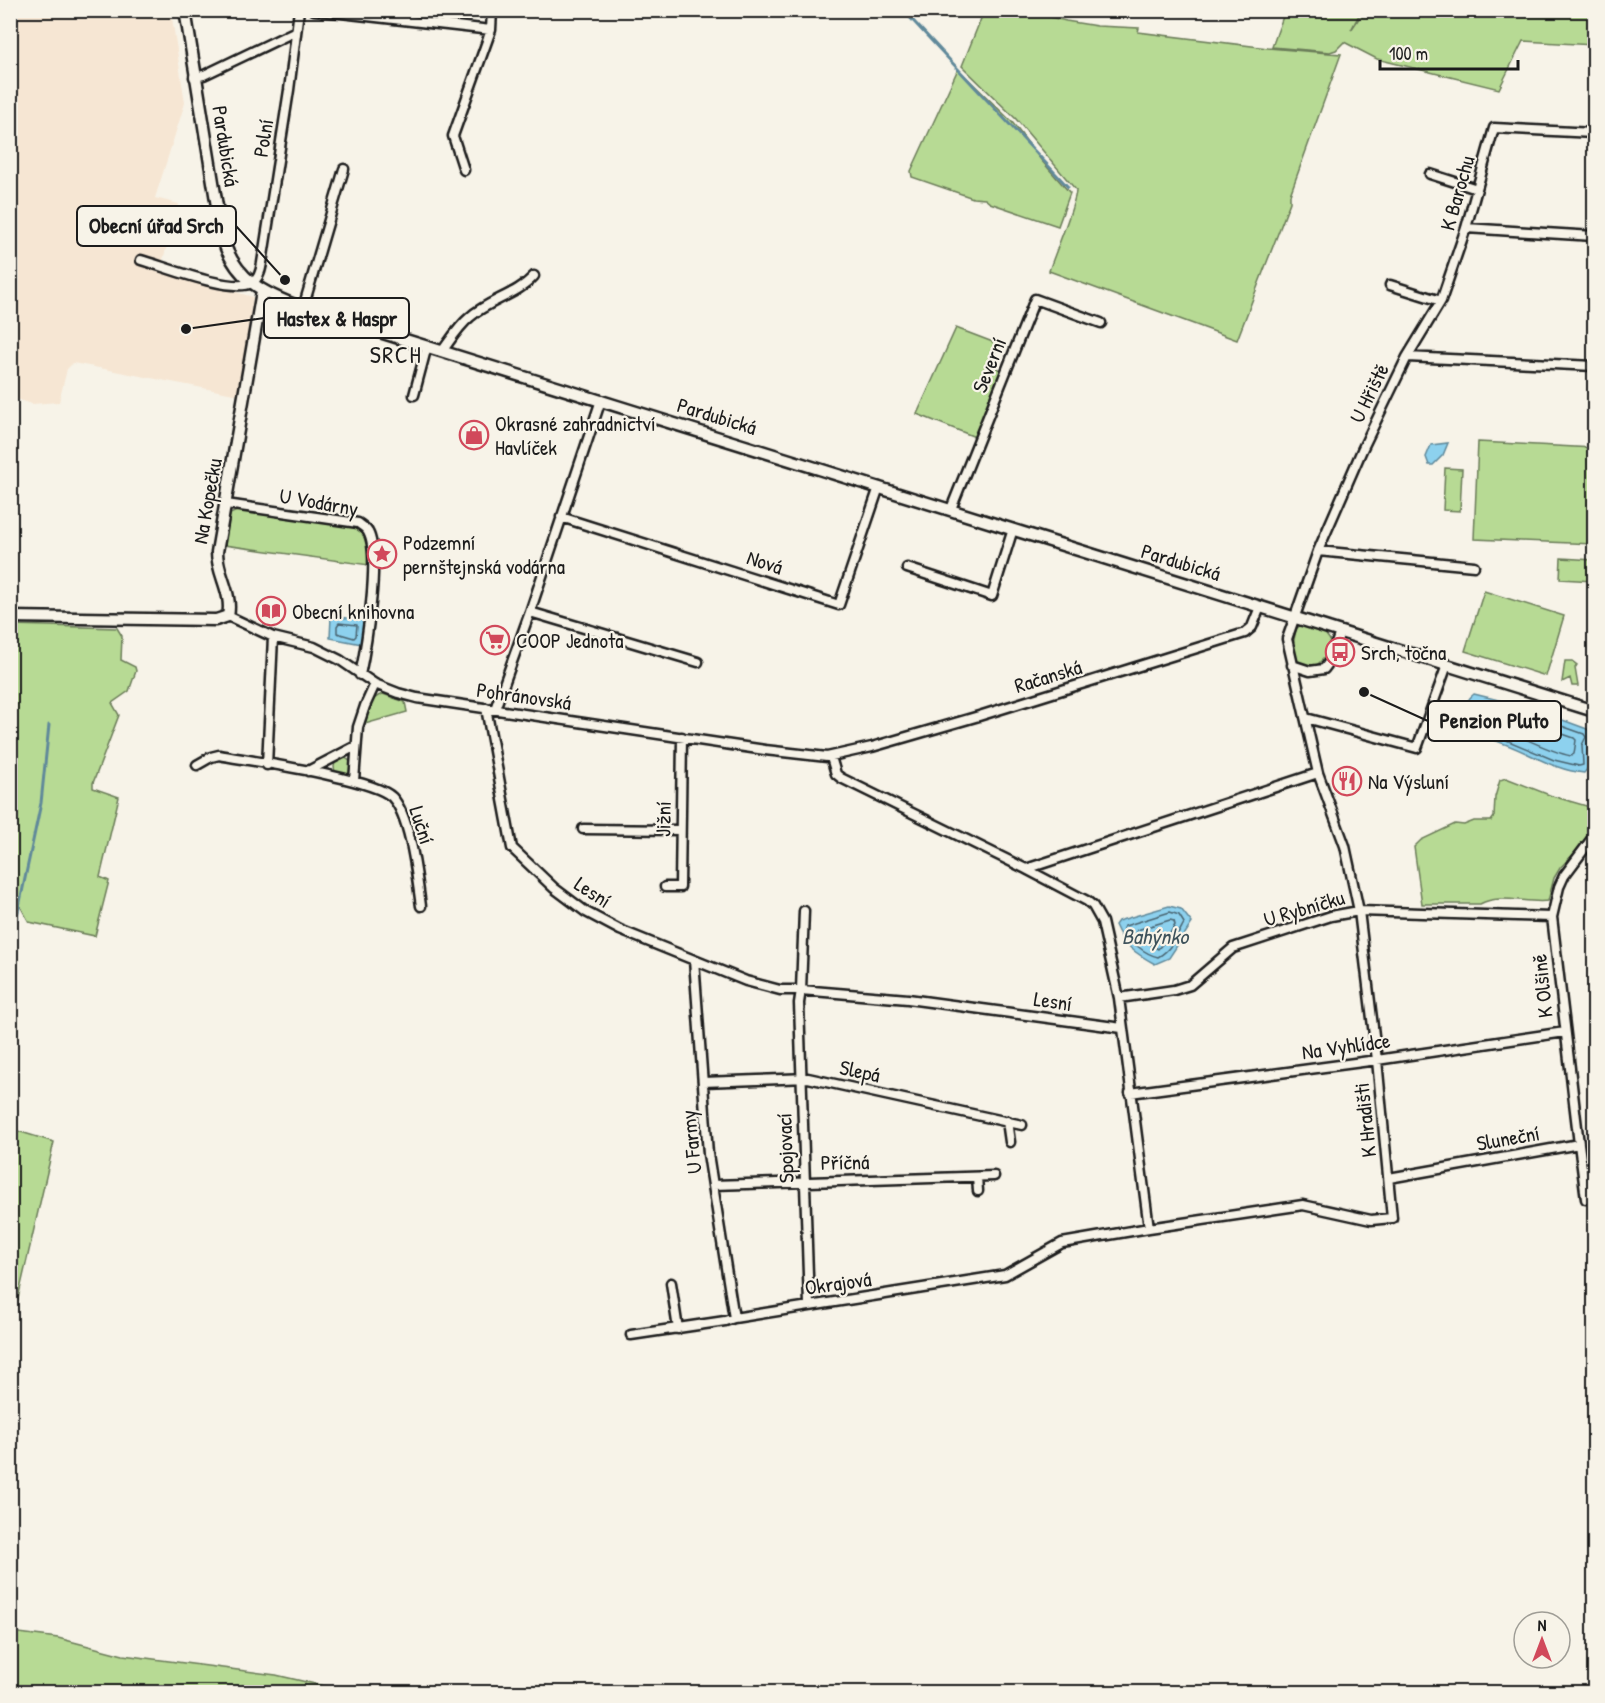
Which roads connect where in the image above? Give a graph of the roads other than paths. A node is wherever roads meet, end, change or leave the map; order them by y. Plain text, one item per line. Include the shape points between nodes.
1 (185, 10) edge
2 (299, 10) edge
3 (314, 10) edge
4 (492, 10) edge
5 (490, 30) junction
6 (296, 32) junction
7 (194, 77) junction
8 (1594, 133) edge
9 (344, 169) dead end
10 (464, 170) dead end
11 (1431, 174) dead end
12 (1477, 189) junction
13 (1466, 228) junction
14 (1594, 236) edge
15 (141, 260) dead end
16 (534, 276) dead end
17 (252, 283) junction
18 (1390, 285) dead end
19 (262, 291) junction
20 (1441, 301) junction
21 (303, 308) junction
22 (1101, 323) dead end
23 (428, 346) junction
24 (443, 350) junction
25 (1407, 357) junction
26 (1594, 366) edge
27 (414, 395) dead end
28 (601, 400) junction
29 (879, 488) junction
30 (226, 504) junction
31 (951, 509) junction
32 (561, 517) junction
33 (1013, 529) junction
34 (1318, 551) junction
35 (1474, 566) dead end
36 (908, 568) dead end
37 (1260, 607) junction
38 (530, 612) junction
39 (228, 616) junction
40 (10, 617) edge
41 (1293, 618) junction
42 (1340, 632) junction
43 (273, 636) junction
44 (698, 662) dead end
45 (1292, 664) junction
46 (1447, 665) junction
47 (360, 675) junction
48 (375, 684) junction
49 (491, 709) junction
50 (1594, 711) edge
51 (1306, 718) junction
52 (682, 737) junction
53 (356, 746) junction
54 (831, 757) junction
55 (197, 765) dead end
56 (267, 765) junction
57 (307, 771) junction
58 (1318, 773) junction
59 (354, 781) junction
60 (583, 829) dead end
61 (681, 830) junction
62 (1594, 836) edge
63 (1026, 869) junction
64 (665, 887) dead end
65 (421, 906) dead end
66 (804, 911) dead end
67 (1359, 911) junction
68 (1552, 917) junction
69 (694, 960) junction
70 (801, 990) junction
71 (1119, 998) junction
72 (1122, 1028) junction
73 (1566, 1032) junction
74 (1377, 1060) junction
75 (801, 1078) junction
76 (703, 1082) junction
77 (1130, 1093) junction
78 (1007, 1121) junction
79 (1022, 1125) dead end
80 (1010, 1142) dead end
81 (1579, 1144) junction
82 (994, 1176) dead end
83 (977, 1177) junction
84 (1389, 1178) junction
85 (804, 1181) junction
86 (713, 1185) junction
87 (978, 1191) dead end
88 (1586, 1198) dead end
89 (1149, 1228) junction
90 (671, 1283) dead end
91 (809, 1305) junction
92 (734, 1318) junction
93 (678, 1329) junction
94 (631, 1335) dead end

1 - 7 street, Pardubická
2 - 6 street, Polní
3 - 5 street
4 - 5 street
5 - 10 street via 453,136
6 - 7 street
6 - 17 street, Polní via 262,263
7 - 17 street, Pardubická via 222,237 236,266
8 - 12 street, K Barochu via 1494,128
9 - 21 street
11 - 12 street
12 - 13 street, K Barochu
13 - 14 street
13 - 20 street, K Barochu
15 - 17 street via 231,286
16 - 24 street via 471,315
17 - 19 street, Pardubická
18 - 20 street
19 - 21 street, Pardubická
19 - 30 street, Na Kopečku
20 - 25 street, K Barochu
21 - 23 street, Pardubická
22 - 31 street, Severní via 1035,299
23 - 24 street, Pardubická
23 - 27 street
24 - 28 street, Pardubická
25 - 26 street, U Hřiště
25 - 34 street, U Hřiště
28 - 29 street, Pardubická
28 - 32 street
29 - 31 street, Pardubická
29 - 32 street, Nová via 839,605
30 - 39 street, Na Kopečku via 217,561 229,597
30 - 47 street, U Vodárny via 357,523 368,531 372,543 372,580
31 - 33 street, Pardubická
32 - 38 street
33 - 36 street via 992,596
33 - 37 street, Pardubická
34 - 35 street
34 - 41 street, U Hřiště
37 - 41 street, Pardubická
37 - 54 street, Račanská via 1252,627 1245,633 979,716
38 - 44 street
38 - 49 street
39 - 40 street via 216,620
39 - 43 street, Pohránovská
41 - 42 street, Pardubická
41 - 45 street via 1287,642
42 - 45 street via 1324,669 1310,671
42 - 46 street, Pardubická
43 - 47 street, Pohránovská via 322,650
43 - 56 street
45 - 51 street
46 - 50 street, Pardubická
46 - 51 street via 1417,748
47 - 48 street, Pohránovská
48 - 49 street, Pohránovská via 417,699
48 - 53 street via 361,717
49 - 52 street, Pohránovská
49 - 69 street, Lesní via 512,848 586,912
51 - 58 street
52 - 54 street, Pohránovská
52 - 61 street, Jižní
53 - 57 street
53 - 59 street
54 - 63 street via 841,778
55 - 56 street, Luční via 219,755
56 - 57 street, Luční
57 - 59 street, Luční
58 - 63 street
58 - 67 street via 1345,846
59 - 65 street, Luční via 393,798 405,824
60 - 61 street
61 - 64 street, Jižní via 680,887
62 - 68 street, K Olšině via 1564,876
63 - 71 street via 1093,906 1102,922
66 - 70 street
67 - 68 street, U Rybníčku
67 - 71 street, U Rybníčku via 1331,916 1233,948 1190,985
67 - 74 street, K Hradišti
68 - 73 street, K Olšině
69 - 70 street, Lesní via 746,981 780,990
69 - 76 street, U Farmy
70 - 72 street, Lesní via 908,999
70 - 75 street, Spojovací
71 - 72 street
72 - 77 street
73 - 74 street, Na Vyhlídce
73 - 81 street, K Olšině
74 - 77 street, Na Vyhlídce
74 - 84 street, K Hradišti
75 - 76 street, Slepá
75 - 78 street, Slepá
75 - 85 street, Spojovací
76 - 86 street, U Farmy
77 - 89 street
78 - 79 street, Slepá
78 - 80 street
81 - 84 street, Sluneční
81 - 88 street
82 - 83 street, Příčná
83 - 85 street, Příčná
83 - 87 street
84 - 89 street, K Hradišti via 1392,1218 1371,1220 1303,1205
85 - 86 street, Příčná
85 - 91 street, Spojovací
86 - 92 street, U Farmy
89 - 91 street, Okrajová via 1062,1243 1005,1275
90 - 93 street
91 - 92 street, Okrajová
92 - 93 street, Okrajová
93 - 94 street, Okrajová

